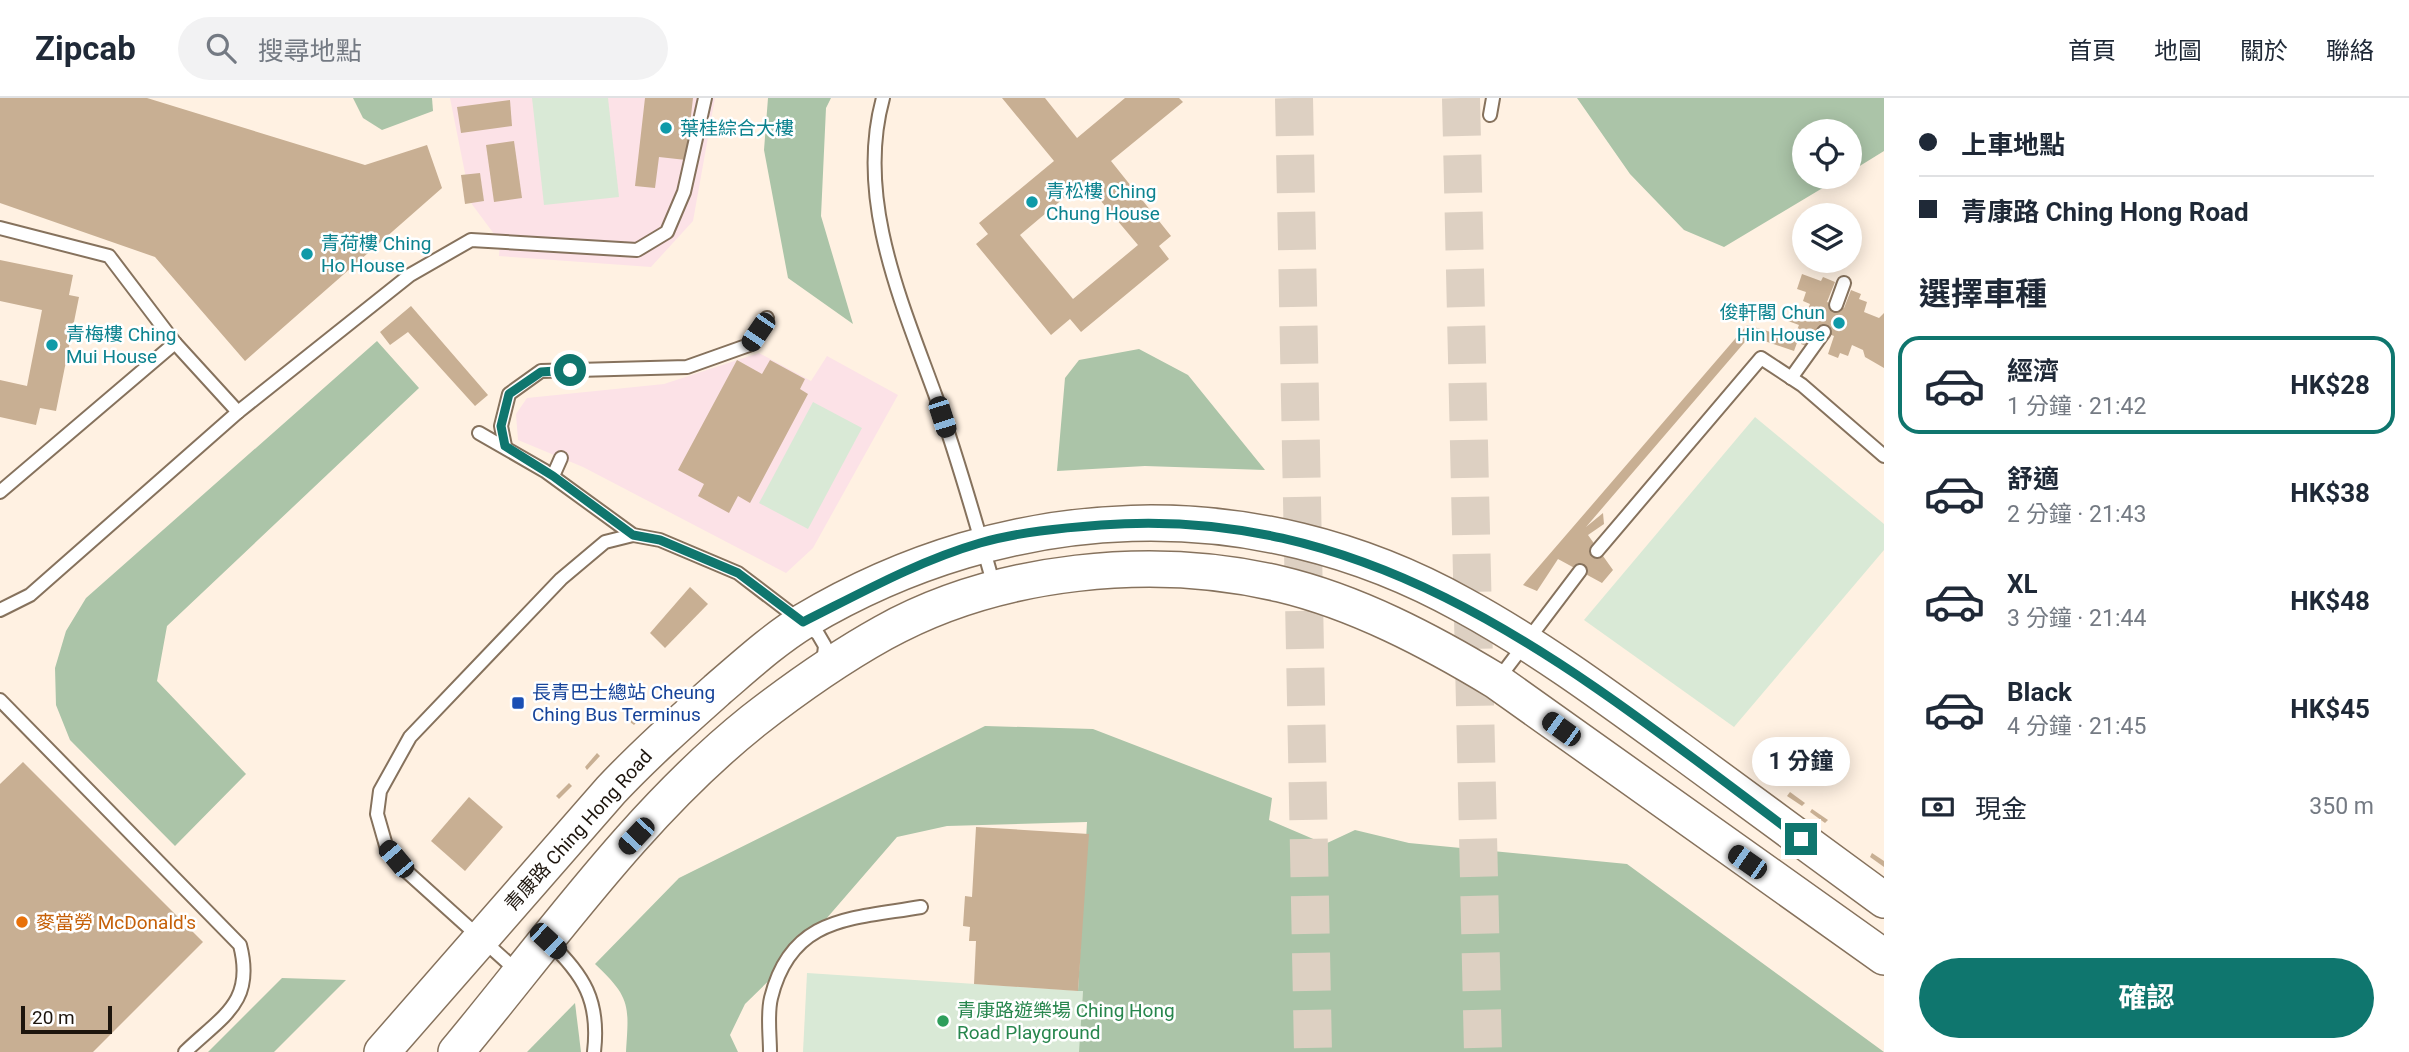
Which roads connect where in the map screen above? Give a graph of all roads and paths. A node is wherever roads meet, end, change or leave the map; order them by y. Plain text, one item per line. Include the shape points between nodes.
1 (705, 98) edge
2 (883, 98) edge
3 (1493, 98) edge
4 (1490, 115) dead end
5 (0, 228) edge
6 (1844, 283) dead end
7 (1836, 305) dead end
8 (767, 318) dead end
9 (1824, 332) dead end
10 (175, 344) junction
11 (1791, 378) junction
12 (238, 412) junction
13 (479, 433) dead end
14 (505, 446) junction
15 (1884, 456) edge
16 (561, 458) dead end
17 (553, 476) junction
18 (0, 492) edge
19 (633, 535) junction
20 (982, 543) junction
21 (1598, 551) dead end
22 (1580, 571) dead end
23 (995, 589) junction
24 (0, 610) edge
25 (803, 622) junction
26 (1525, 642) junction
27 (820, 672) junction
28 (1496, 681) junction
29 (0, 686) edge
30 (0, 699) edge
31 (14, 713) junction
32 (1884, 900) edge
33 (921, 907) dead end
34 (482, 939) junction
35 (548, 941) junction
36 (1884, 957) edge
37 (520, 974) junction
38 (185, 1052) edge
39 (382, 1052) edge
40 (456, 1052) edge
41 (594, 1052) edge
42 (770, 1052) edge

1 - 12 lane via 684,192 667,232 637,250 471,240 410,275
2 - 20 lane via 875,125 873,174 890,267
3 - 4 lane
5 - 10 lane via 109,256
6 - 7 lane
8 - 14 lane via 748,345 687,367 541,372 509,394 501,426
9 - 11 lane
10 - 12 lane
10 - 18 lane
11 - 15 lane
11 - 21 lane via 1761,358
12 - 24 lane via 30,595
13 - 14 lane
14 - 17 lane
16 - 17 lane
17 - 19 lane
19 - 25 lane via 671,544 738,573
19 - 34 lane via 605,542 561,579 410,737 380,791 377,814 387,849
20 - 23 lane
20 - 25 main road, 青康路 Ching Hong Road via 920,563
20 - 26 main road, 青康路 Ching Hong Road via 1130,523 1183,523 1293,539 1410,579
22 - 26 lane
23 - 27 main road via 884,632
23 - 28 main road via 1083,572 1156,568 1281,584 1405,631
25 - 27 lane via 825,646
25 - 34 main road, 青康路 Ching Hong Road via 643,756 571,832
26 - 28 lane
26 - 32 main road, 青康路 Ching Hong Road
27 - 35 main road via 753,721 673,796
28 - 36 main road
29 - 31 lane
30 - 31 lane
31 - 38 lane via 240,945 246,978 239,1000
33 - 42 lane via 831,923 800,940 770,999
34 - 37 lane
34 - 39 main road, 青康路 Ching Hong Road
35 - 37 main road
35 - 41 lane via 585,979 597,1026
37 - 40 main road

